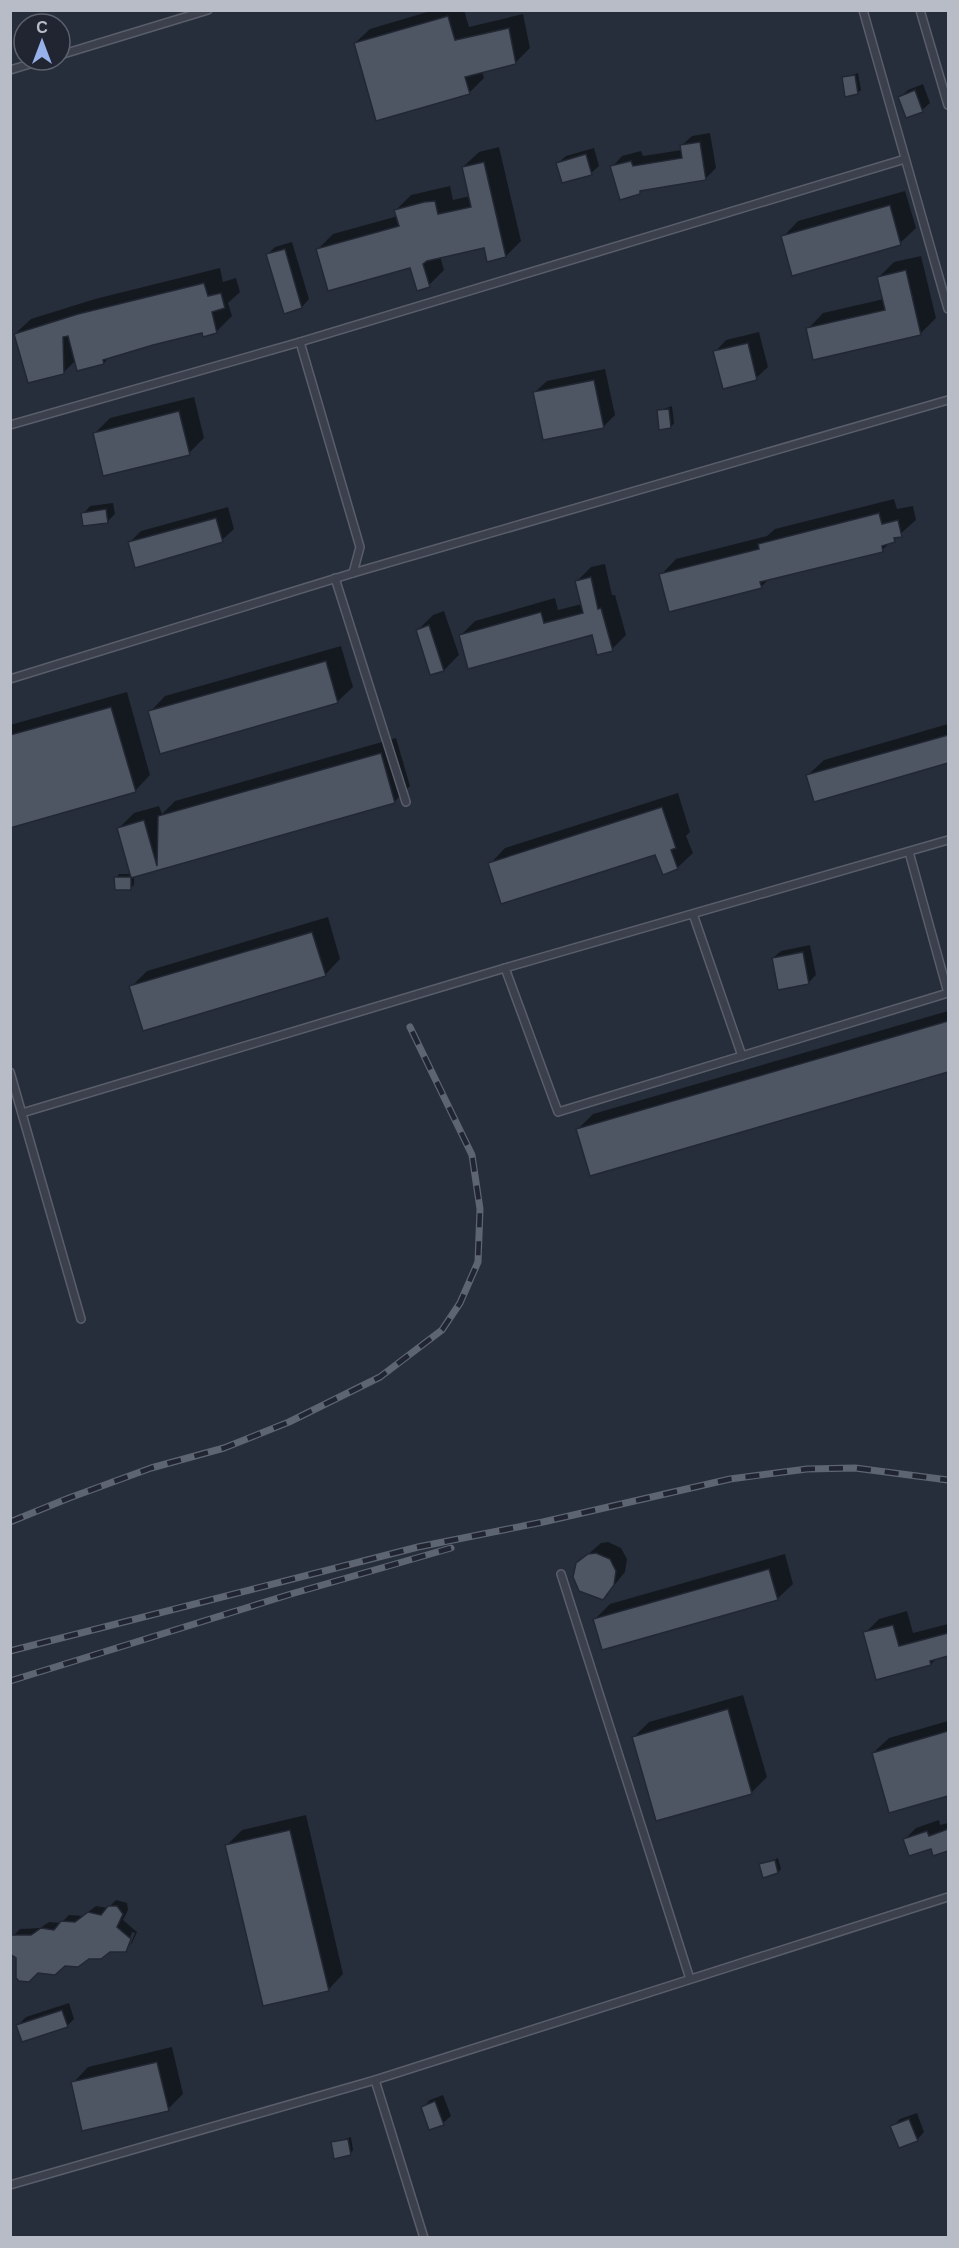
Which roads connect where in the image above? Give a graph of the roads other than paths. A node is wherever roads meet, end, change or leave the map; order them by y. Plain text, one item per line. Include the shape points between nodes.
1 (208, 10) edge
2 (862, 10) edge
3 (920, 10) edge
4 (72, 51) edge
5 (948, 105) edge
6 (905, 159) junction
7 (948, 309) edge
8 (300, 342) junction
9 (948, 400) edge
10 (10, 424) edge
11 (353, 573) junction
12 (335, 578) junction
13 (10, 679) edge
14 (406, 802) dead end
15 (948, 840) edge
16 (909, 852) junction
17 (693, 914) junction
18 (505, 968) junction
19 (742, 1056) junction
20 (10, 1072) edge
21 (22, 1113) junction
22 (81, 1319) dead end
23 (561, 1574) dead end
24 (948, 1897) edge
25 (690, 1979) junction
26 (375, 2080) junction
27 (10, 2185) edge
28 (424, 2238) edge

1 - 4 lane
2 - 6 lane
3 - 5 lane
6 - 7 lane
6 - 8 lane
8 - 10 lane
8 - 11 lane via 360,547
9 - 11 lane
11 - 12 lane
12 - 13 lane
12 - 14 lane
15 - 16 lane
16 - 17 lane
16 - 19 lane via 948,993
17 - 18 lane
17 - 19 lane
18 - 19 lane via 558,1112
18 - 21 lane
20 - 21 lane
21 - 22 lane
23 - 25 lane
24 - 25 lane
25 - 26 lane
26 - 27 lane
26 - 28 lane

